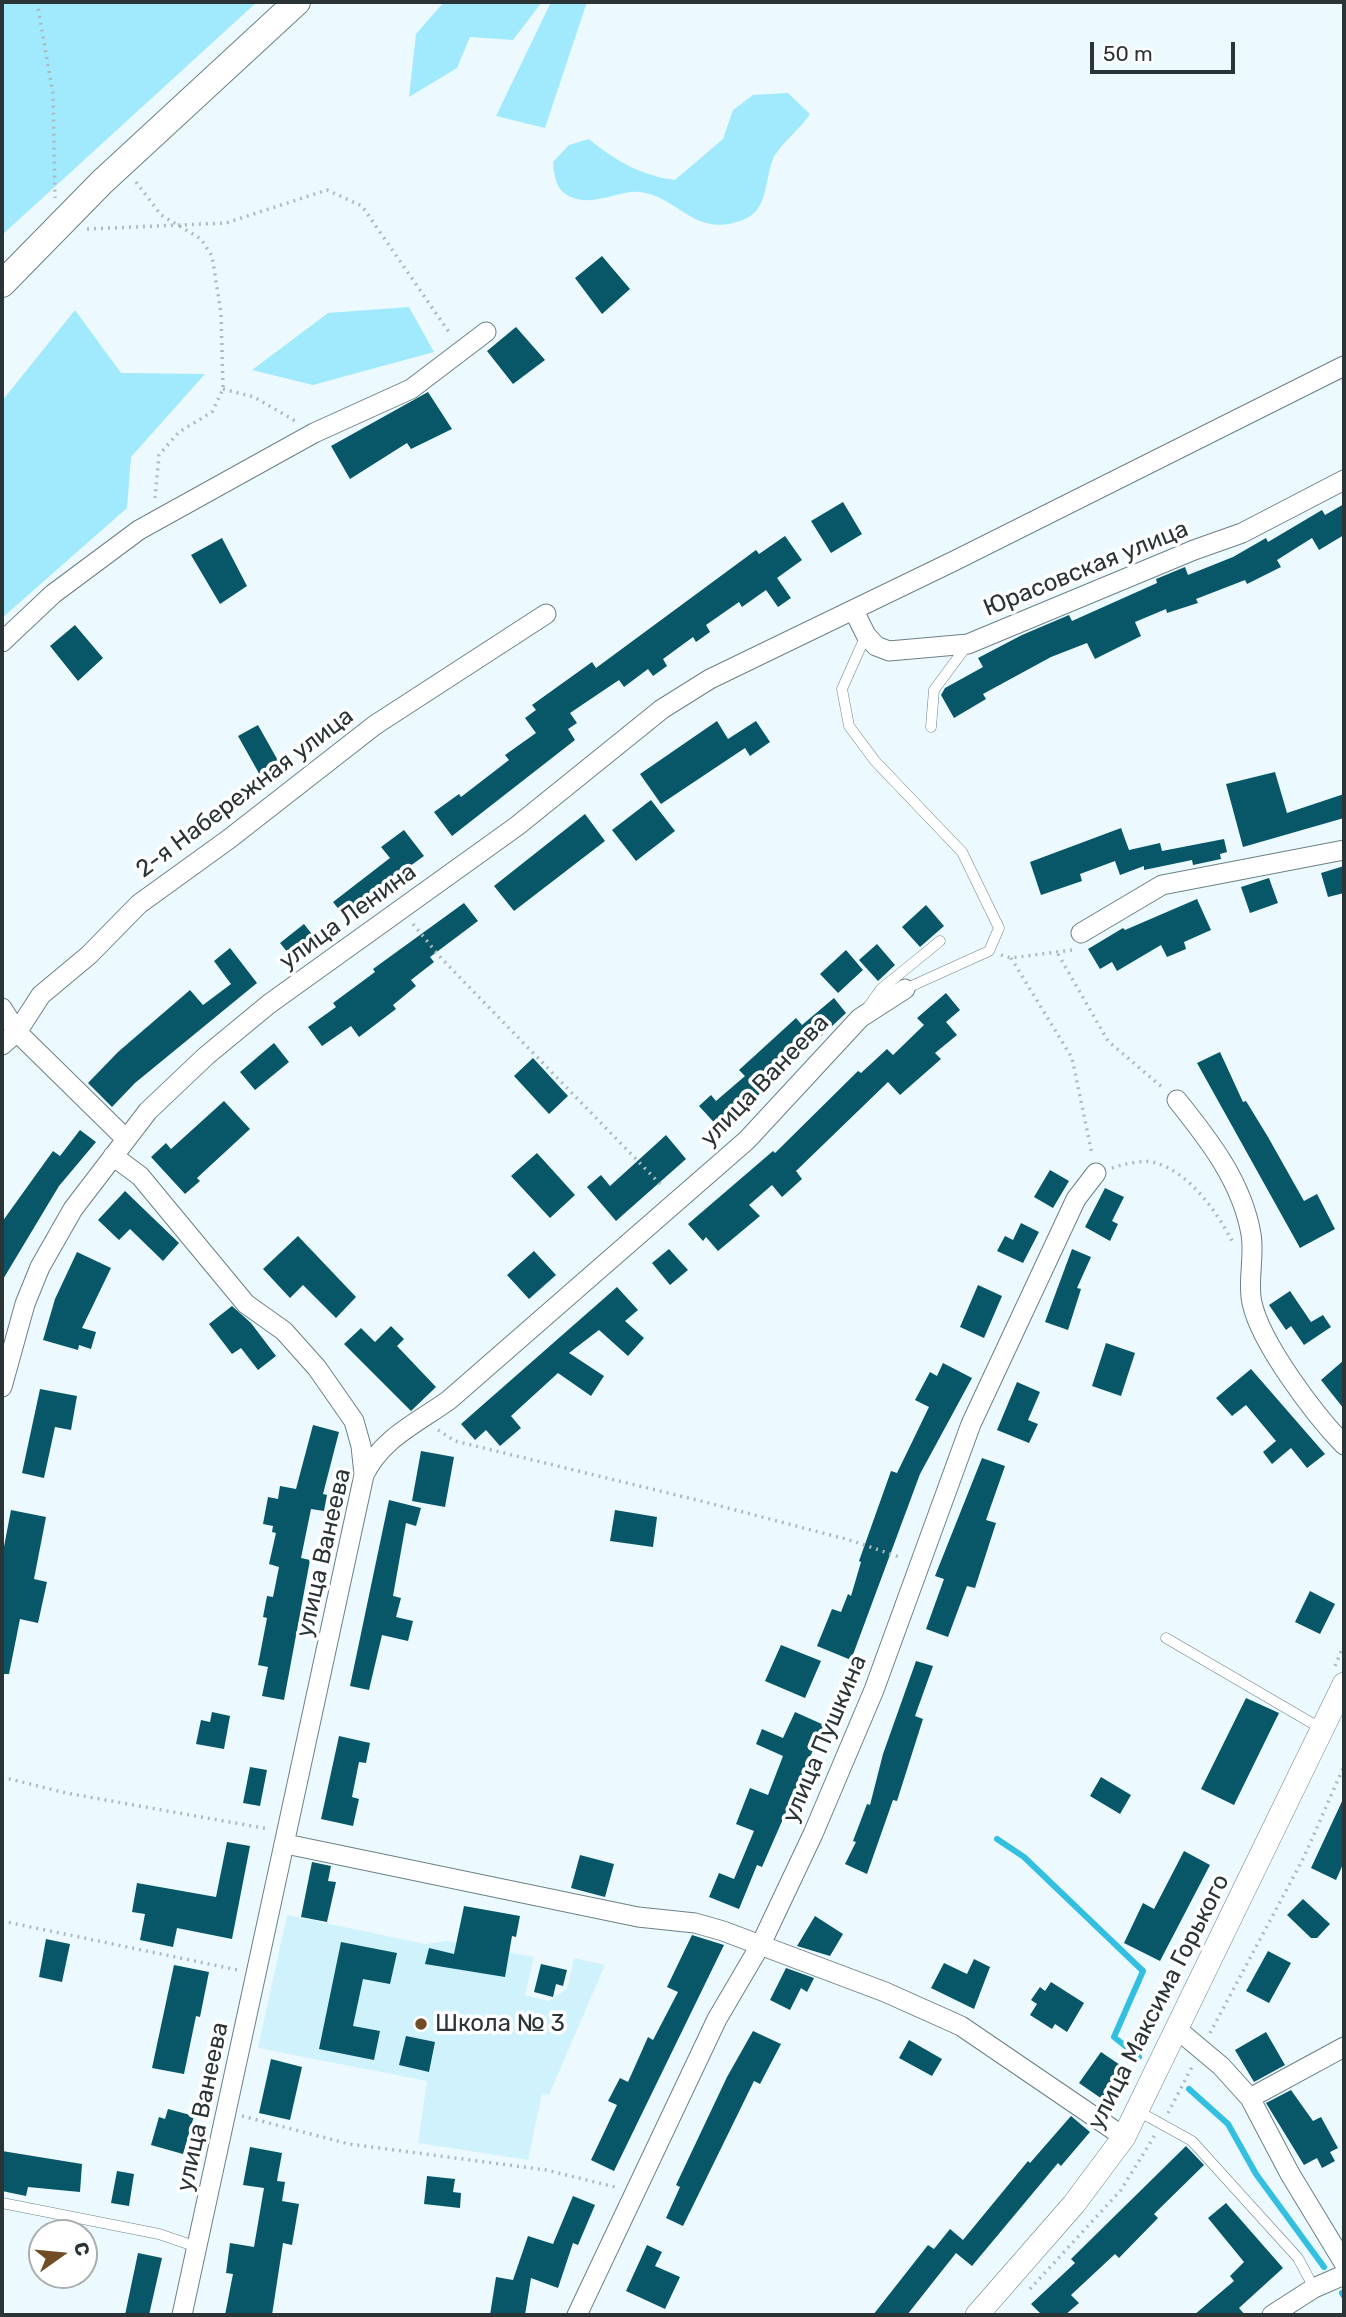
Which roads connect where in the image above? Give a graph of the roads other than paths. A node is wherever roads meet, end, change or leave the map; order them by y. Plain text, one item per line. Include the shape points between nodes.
1 (297, 2) edge
2 (2, 284) edge
3 (486, 332) dead end
4 (1344, 366) edge
5 (1344, 480) edge
6 (854, 611) junction
7 (546, 614) dead end
8 (866, 635) junction
9 (2, 642) edge
10 (968, 643) junction
11 (931, 727) dead end
12 (1344, 850) edge
13 (1081, 933) dead end
14 (940, 941) dead end
15 (905, 989) joint
16 (2, 1008) edge
17 (860, 1018) junction
18 (17, 1032) junction
19 (2, 1045) edge
20 (1177, 1100) road end
21 (126, 1139) junction
22 (113, 1156) junction
23 (1096, 1173) road end
24 (7, 1342) edge
25 (2, 1387) edge
26 (354, 1421) junction
27 (397, 1434) junction
28 (1344, 1445) edge
29 (364, 1475) junction
30 (1166, 1638) dead end
31 (1344, 1684) edge
32 (1322, 1730) junction
33 (287, 1838) junction
34 (761, 1944) junction
35 (1178, 2030) junction
36 (1344, 2047) edge
37 (1250, 2098) junction
38 (1138, 2111) junction
39 (1124, 2137) junction
40 (2, 2203) edge
41 (197, 2247) junction
42 (1344, 2263) edge
43 (1344, 2275) edge
44 (1314, 2288) junction
45 (183, 2315) edge
46 (578, 2315) edge
47 (977, 2315) edge
48 (1272, 2315) edge

1 - 2 main road via 123,163
3 - 9 street via 411,390 314,433 139,530 52,594
4 - 6 street, улица Ленина
5 - 10 street, Юрасовская улица via 1242,533
6 - 8 street
6 - 21 street, улица Ленина via 758,653 662,709 517,826 269,1004 206,1056 148,1111
7 - 18 street, 2-я Набережная улица via 375,725 139,904 41,995
8 - 10 street, Юрасовская улица via 889,651
8 - 15 lane via 842,688 849,726 875,761 962,852 999,928 989,951
10 - 11 lane via 934,690
12 - 13 street via 1162,885
14 - 17 lane via 881,989
15 - 17 street, улица Ванеева
16 - 18 street
17 - 27 street, улица Ванеева via 769,1119 422,1420
18 - 19 street, 2-я Набережная улица
18 - 21 street
20 - 28 street via 1210,1140 1245,1212 1251,1235 1251,1302 1259,1324 1297,1390
21 - 22 street, улица Ленина
22 - 24 street, улица Ленина via 55,1237
22 - 26 street via 140,1176 246,1304 285,1331
23 - 34 street, улица Пушкина via 1076,1199 971,1424 836,1781
24 - 25 street, улица Ленина
26 - 27 street via 379,1437
26 - 29 street
27 - 29 street, улица Ванеева via 378,1451
29 - 33 street, улица Ванеева
30 - 32 lane
31 - 32 street, улица Максима Горького
32 - 35 street, улица Максима Горького
33 - 34 street via 638,1917 695,1923
33 - 41 street, улица Ванеева
34 - 39 street via 961,2026
34 - 46 street, улица Пушкина via 717,2020
35 - 37 street
35 - 38 street, улица Максима Горького
36 - 37 street
37 - 42 street
38 - 39 street, улица Максима Горького
38 - 44 lane via 1192,2141 1298,2258
39 - 47 street, улица Максима Горького via 1074,2204
40 - 41 lane via 159,2234
41 - 45 street, улица Ванеева
43 - 44 street
44 - 48 street

